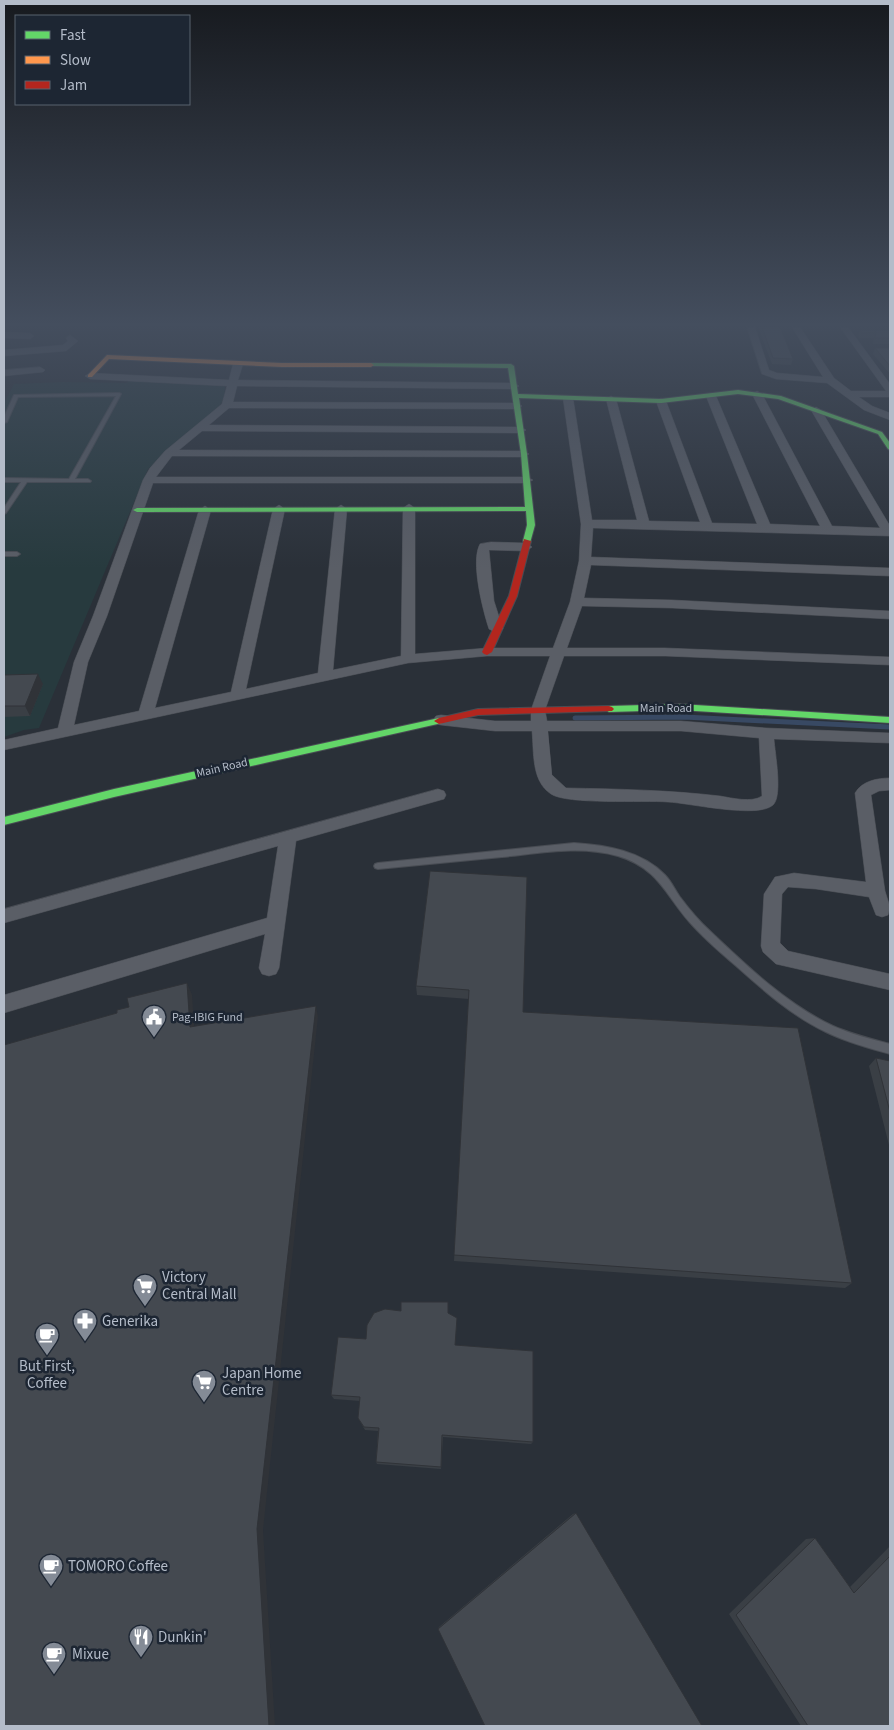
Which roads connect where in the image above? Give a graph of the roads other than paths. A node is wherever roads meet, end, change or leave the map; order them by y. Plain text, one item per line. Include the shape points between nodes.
1 (11, 408) edge
2 (111, 408) edge
3 (224, 408) edge
4 (518, 408) edge
5 (569, 408) edge
6 (613, 408) edge
7 (663, 408) edge
8 (716, 408) edge
9 (764, 408) edge
10 (810, 408) edge
11 (868, 408) edge
12 (816, 410) junction
13 (889, 416) edge
14 (4, 422) edge
15 (200, 428) junction
16 (521, 430) junction
17 (890, 448) edge
18 (169, 453) junction
19 (524, 454) junction
20 (4, 480) edge
21 (25, 480) junction
22 (149, 480) junction
23 (527, 480) junction
24 (71, 481) junction
25 (88, 481) dead end
26 (409, 508) junction
27 (279, 509) junction
28 (341, 509) junction
29 (529, 509) junction
30 (137, 510) junction
31 (205, 510) junction
32 (4, 512) edge
33 (587, 524) junction
34 (644, 524) junction
35 (707, 526) junction
36 (765, 528) junction
37 (827, 529) junction
38 (889, 532) edge
39 (526, 547) junction
40 (4, 554) edge
41 (17, 554) dead end
42 (586, 561) junction
43 (890, 572) edge
44 (577, 602) junction
45 (890, 616) edge
46 (496, 630) junction
47 (486, 652) junction
48 (558, 652) junction
49 (408, 659) junction
50 (890, 661) edge
51 (325, 677) junction
52 (237, 696) junction
53 (538, 710) junction
54 (145, 715) junction
55 (442, 720) junction
56 (890, 720) edge
57 (539, 727) junction
58 (65, 731) junction
59 (766, 733) junction
60 (890, 738) edge
61 (4, 744) edge
62 (890, 784) edge
63 (438, 795) dead end
64 (4, 821) edge
65 (288, 837) junction
66 (378, 866) dead end
67 (876, 892) junction
68 (882, 910) dead end
69 (4, 916) edge
70 (275, 923) junction
71 (269, 968) dead end
72 (890, 982) edge
73 (4, 1004) edge
74 (890, 1049) edge

1 - 14 lane
2 - 24 lane
3 - 15 street
4 - 16 street
5 - 33 street
6 - 34 street
7 - 35 street
8 - 36 street
9 - 37 street
10 - 12 street
11 - 13 street
12 - 17 street via 880,433
12 - 38 street
15 - 16 street
15 - 18 street
16 - 19 street
18 - 19 street
18 - 22 street
19 - 23 street
20 - 21 lane
21 - 24 lane
21 - 32 lane
22 - 23 street
22 - 30 street
23 - 29 street
24 - 25 lane
26 - 28 street
26 - 29 street
26 - 49 street
27 - 28 street
27 - 31 street
27 - 52 street
28 - 51 street
29 - 39 street
30 - 31 street
30 - 58 street via 81,662
31 - 54 street
33 - 34 street
33 - 42 street
34 - 35 street
35 - 36 street
36 - 37 street
37 - 38 street
39 - 46 street via 512,596
39 - 46 street via 484,547 487,601
40 - 41 lane
42 - 43 street
42 - 44 street
44 - 45 street
44 - 48 street
46 - 47 street
47 - 48 street
47 - 49 street
48 - 50 street via 665,652
48 - 53 street
49 - 51 street
51 - 52 street
52 - 54 street
53 - 55 street, Main Road via 478,712
53 - 56 street, Main Road via 679,707
53 - 57 street
54 - 58 street
55 - 57 street, Main Road
55 - 64 street, Main Road
57 - 59 street, Main Road via 682,726
57 - 59 street via 544,775 554,790 564,794 668,796 743,805 760,805 770,796
58 - 61 street
59 - 60 street, Main Road
62 - 67 street via 879,784 863,794
63 - 65 street
65 - 69 street
65 - 70 street
66 - 74 lane via 574,846 601,848 621,854 646,865 662,878 702,929 802,1013 852,1039
67 - 68 street
67 - 72 street via 786,880 776,887 773,894 770,946 783,958
70 - 71 street
70 - 73 street

